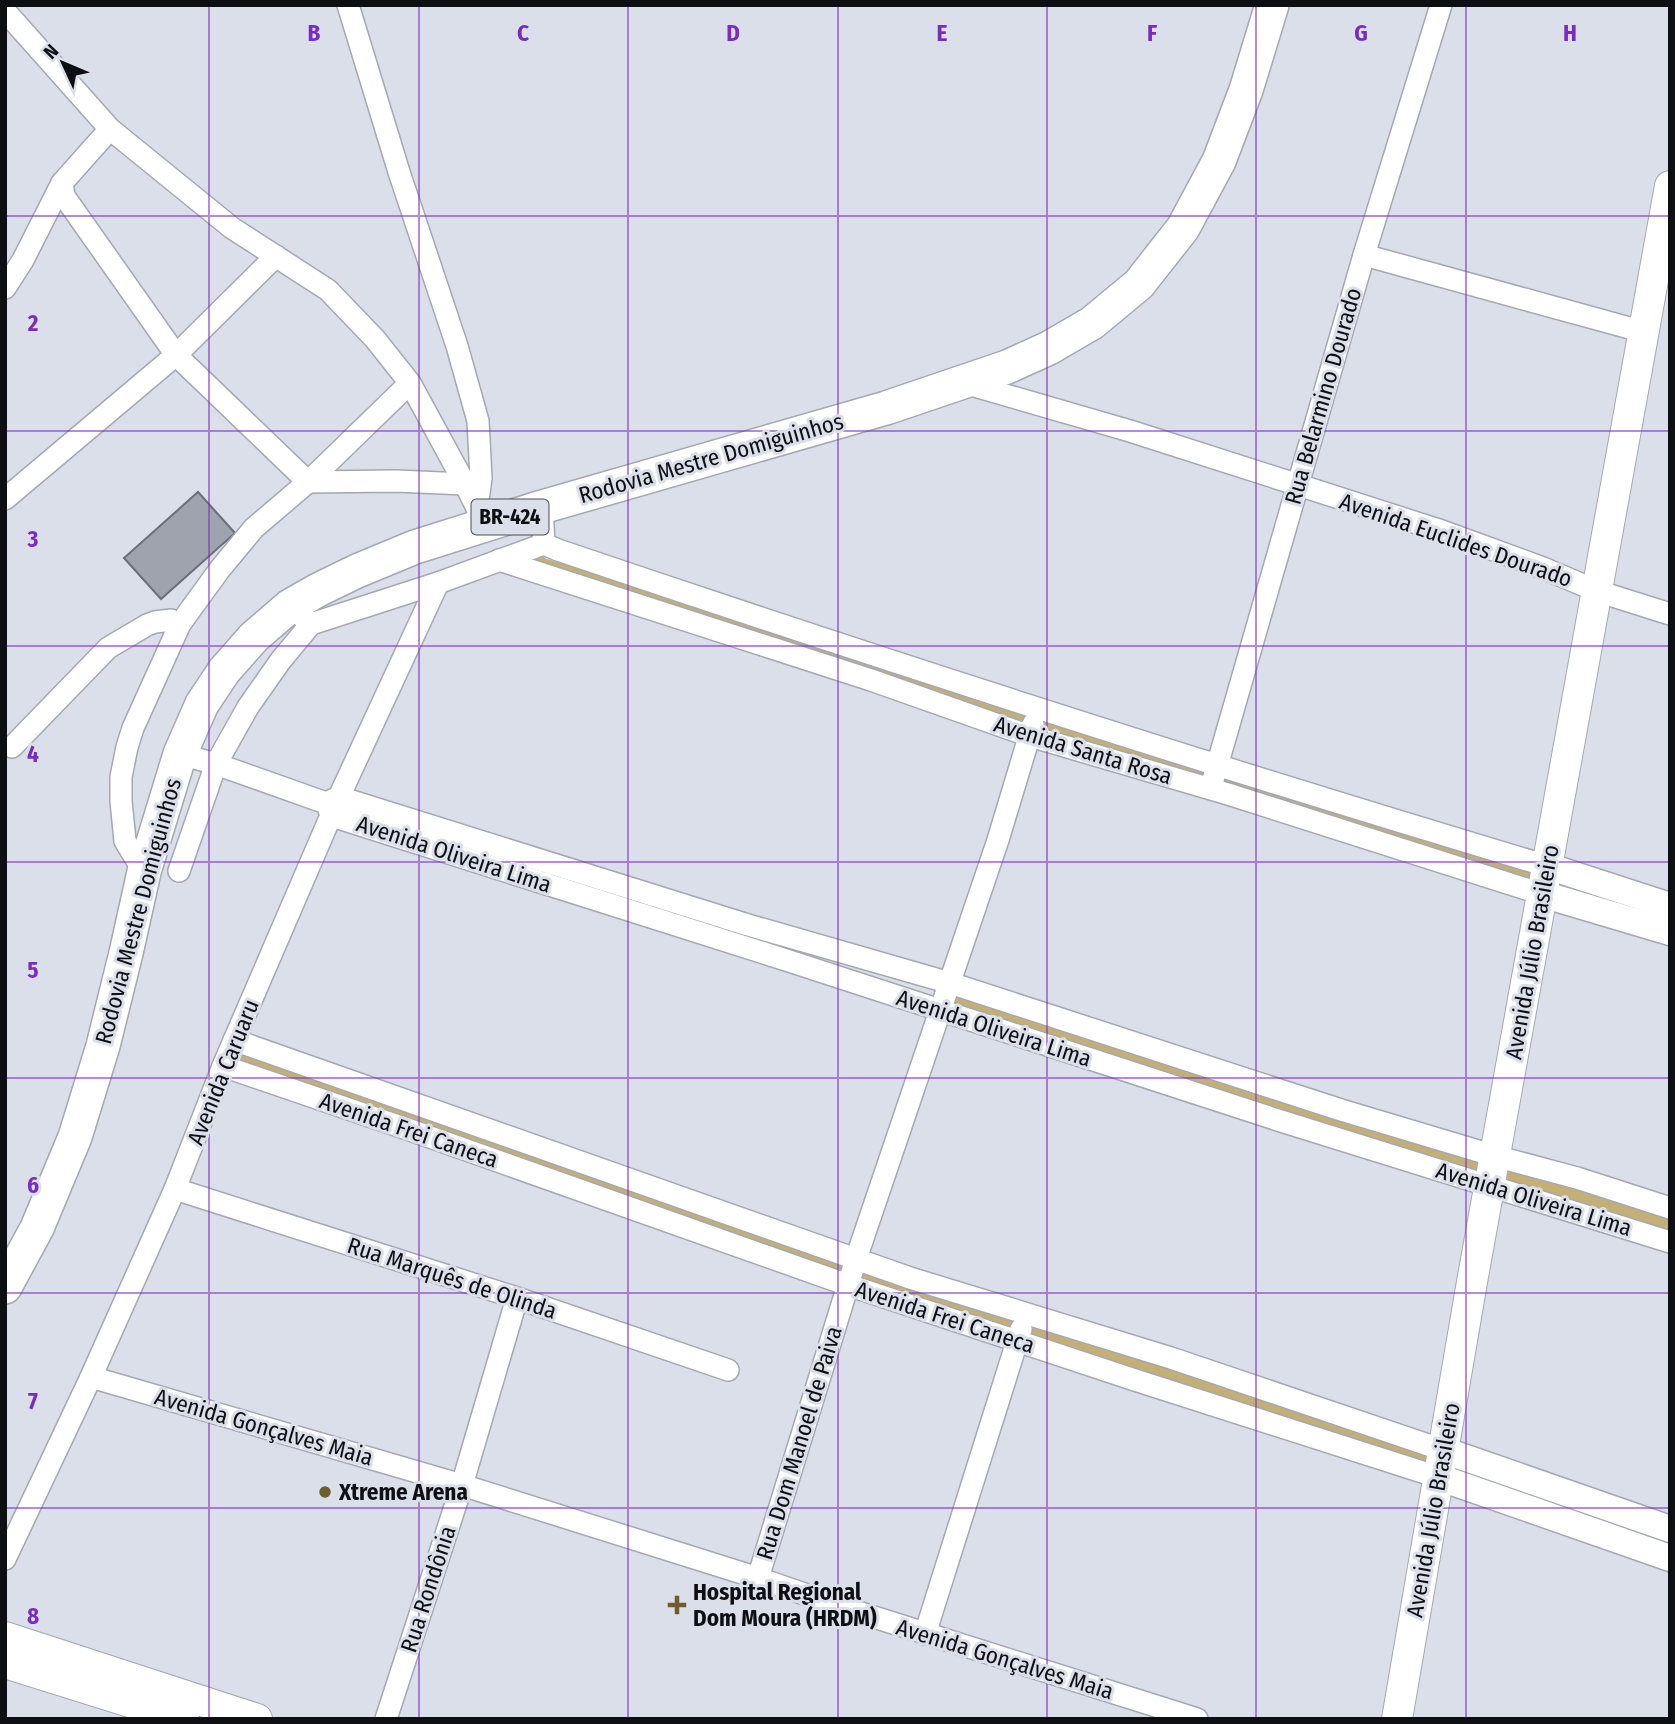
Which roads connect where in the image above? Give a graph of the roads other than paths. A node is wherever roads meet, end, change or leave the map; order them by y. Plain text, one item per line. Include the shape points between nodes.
1 (348, 5) edge
2 (1272, 5) edge
3 (1441, 5) edge
4 (5, 11) edge
5 (110, 129) junction
6 (62, 183) junction
7 (1670, 186) edge
8 (1364, 255) junction
9 (276, 257) junction
10 (5, 288) edge
11 (1644, 332) junction
12 (176, 355) junction
13 (410, 383) junction
14 (961, 383) junction
15 (308, 482) junction
16 (465, 484) junction
17 (1297, 485) junction
18 (5, 499) edge
19 (542, 507) junction
20 (480, 516) junction
21 (544, 544) junction
22 (499, 560) junction
23 (438, 583) junction
24 (1597, 591) junction
25 (1670, 614) edge
26 (301, 615) junction
27 (180, 624) junction
28 (1038, 709) junction
29 (1030, 736) junction
30 (12, 747) dead end
31 (180, 754) junction
32 (216, 764) junction
33 (1217, 766) junction
34 (1211, 789) junction
35 (332, 806) junction
36 (508, 860) junction
37 (179, 871) dead end
38 (144, 872) junction
39 (1545, 880) junction
40 (1670, 906) edge
41 (1670, 932) edge
42 (950, 983) junction
43 (940, 1011) junction
44 (234, 1040) junction
45 (223, 1066) junction
46 (419, 1104) junction
47 (410, 1130) junction
48 (1495, 1156) junction
49 (1490, 1185) junction
50 (175, 1189) junction
51 (1670, 1208) edge
52 (1670, 1242) edge
53 (856, 1259) junction
54 (848, 1285) junction
55 (5, 1287) edge
56 (517, 1298) junction
57 (1026, 1314) junction
58 (1017, 1341) junction
59 (729, 1370) dead end
60 (91, 1377) junction
61 (1440, 1463) junction
62 (462, 1485) junction
63 (1670, 1529) edge
64 (1670, 1558) edge
65 (5, 1559) edge
66 (758, 1578) junction
67 (925, 1634) junction
68 (5, 1637) edge
69 (5, 1663) edge
70 (184, 1719) edge
71 (257, 1719) edge
72 (386, 1719) edge
73 (1197, 1719) edge
74 (1397, 1719) edge

1 - 20 street via 478,421
2 - 14 main road, Rodovia Mestre Domiguinhos / BR-424 via 1219,161 1183,228 1139,284 1092,323 1049,348
3 - 8 street, Rua Belarmino Dourado
4 - 5 street
5 - 6 street
5 - 9 street via 232,228
6 - 10 street
6 - 12 street via 64,196
7 - 11 main road, Avenida Júlio Brasileiro
8 - 11 street
8 - 17 street, Rua Belarmino Dourado
9 - 12 street
9 - 13 street via 328,290 376,339
11 - 24 main road, Avenida Júlio Brasileiro
12 - 15 street
12 - 18 street
13 - 15 street
13 - 16 street
14 - 17 street, Avenida Euclides Dourado
14 - 19 main road, Rodovia Mestre Domiguinhos / BR-424
15 - 16 street
15 - 27 street via 254,528
16 - 20 street
17 - 24 street, Avenida Euclides Dourado via 1442,531
17 - 33 street, Rua Belarmino Dourado
19 - 20 main road, Rodovia Mestre Domiguinhos / BR-424
19 - 21 street
20 - 26 main road, Rodovia Mestre Domiguinhos / BR-424 via 318,590
21 - 22 street
21 - 28 street, Avenida Santa Rosa
22 - 23 street
22 - 29 street, Avenida Santa Rosa
23 - 26 street
23 - 35 street, Avenida Caruaru
24 - 25 street, Avenida Euclides Dourado
24 - 39 main road, Avenida Júlio Brasileiro
26 - 31 main road, Rodovia Mestre Domiguinhos / BR-424 via 254,637 224,671 202,704
26 - 32 street via 281,660
27 - 30 street via 155,622 108,648
27 - 38 street via 133,728 121,777 125,841
28 - 29 street, Rua Dom Manoel de Paiva
28 - 33 street, Avenida Santa Rosa
29 - 34 street, Avenida Santa Rosa
29 - 42 street, Rua Dom Manoel de Paiva
31 - 32 street, Avenida Oliveira Lima
31 - 38 main road, Rodovia Mestre Domiguinhos / BR-424
32 - 35 street, Avenida Oliveira Lima
32 - 37 street
33 - 34 street, Rua Belarmino Dourado
33 - 39 street, Avenida Santa Rosa
34 - 39 street, Avenida Santa Rosa
35 - 36 street, Avenida Oliveira Lima
35 - 44 street, Avenida Caruaru
36 - 42 street, Avenida Oliveira Lima
36 - 43 street, Avenida Oliveira Lima
38 - 55 main road, Rodovia Mestre Domiguinhos / BR-424 via 103,1046 75,1137 37,1228
39 - 40 street, Avenida Santa Rosa
39 - 41 street, Avenida Santa Rosa
39 - 48 main road, Avenida Júlio Brasileiro
42 - 43 street, Rua Dom Manoel de Paiva
42 - 48 street, Avenida Oliveira Lima
43 - 49 street, Avenida Oliveira Lima
43 - 53 street, Rua Dom Manoel de Paiva
44 - 45 street, Avenida Caruaru
44 - 46 street, Avenida Frei Caneca
45 - 47 street, Avenida Frei Caneca
45 - 50 street, Avenida Caruaru
46 - 47 street
46 - 53 street, Avenida Frei Caneca
47 - 54 street, Avenida Frei Caneca
48 - 49 main road, Avenida Júlio Brasileiro
48 - 51 street, Avenida Oliveira Lima
49 - 52 street, Avenida Oliveira Lima
49 - 61 main road, Avenida Júlio Brasileiro
50 - 56 street, Rua Marquês de Olinda
50 - 60 street, Avenida Caruaru
53 - 54 street, Rua Dom Manoel de Paiva
53 - 57 street, Avenida Frei Caneca
54 - 58 street, Avenida Frei Caneca
54 - 66 street, Rua Dom Manoel de Paiva
56 - 59 street, Rua Marquês de Olinda
56 - 62 street, Rua Rondônia
57 - 58 street
57 - 61 street, Avenida Frei Caneca via 1171,1358
58 - 61 street, Avenida Frei Caneca
58 - 67 street
60 - 62 street, Avenida Gonçalves Maia
60 - 65 street, Avenida Caruaru
61 - 63 street, Avenida Frei Caneca
61 - 64 street, Avenida Frei Caneca
61 - 74 main road, Avenida Júlio Brasileiro
62 - 66 street, Avenida Gonçalves Maia
62 - 72 street, Rua Rondônia
66 - 67 street, Avenida Gonçalves Maia
67 - 73 street, Avenida Gonçalves Maia
68 - 71 main road
69 - 70 main road

